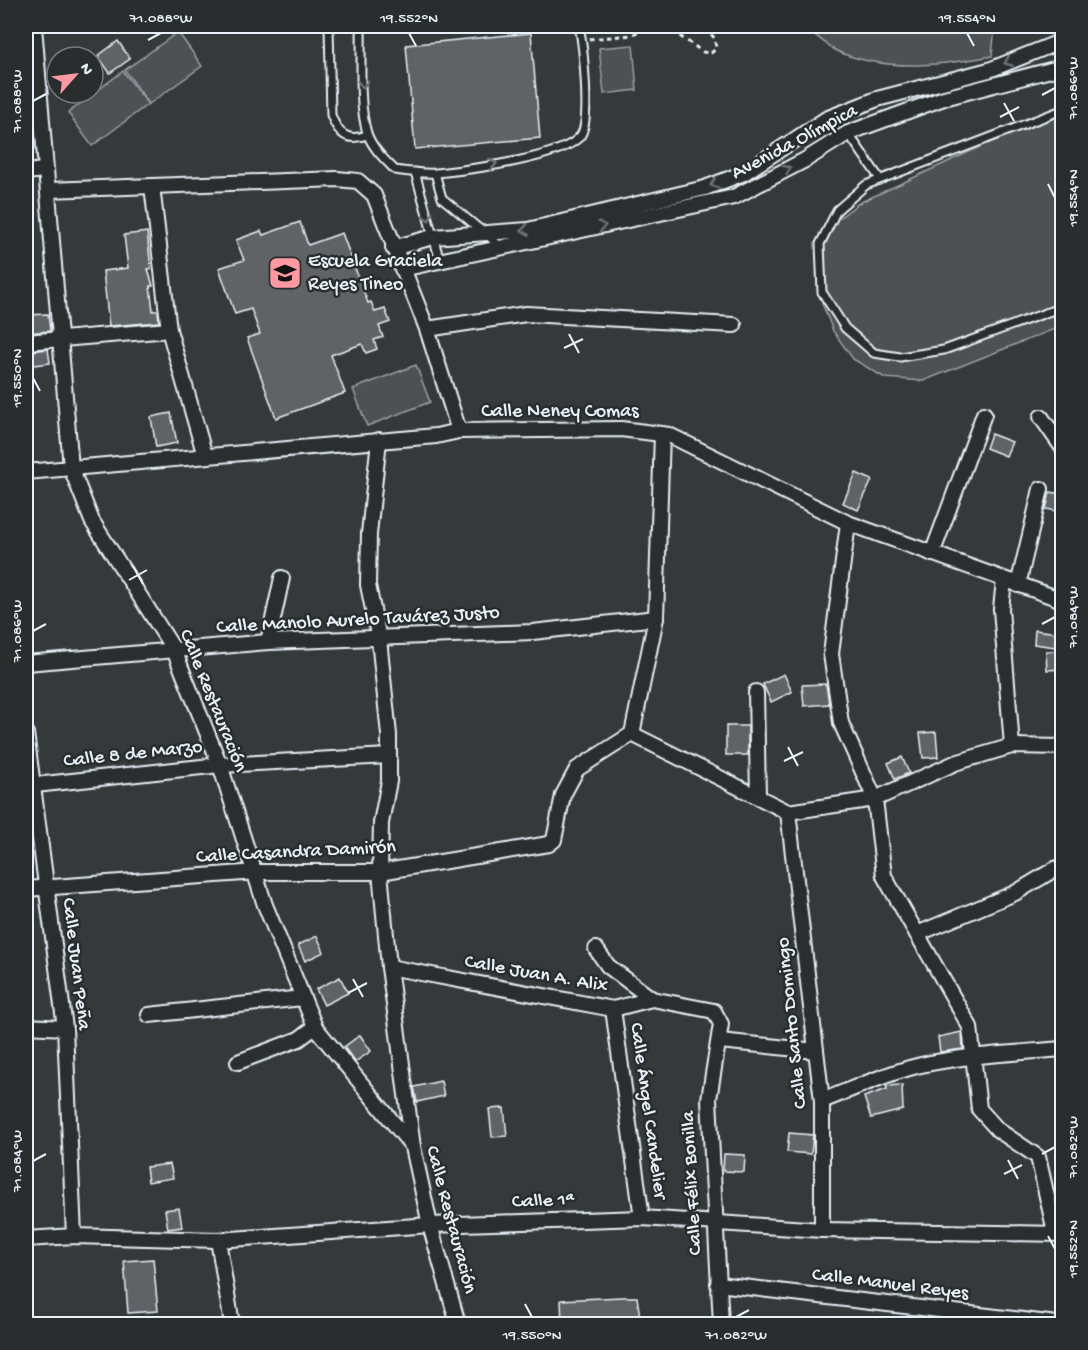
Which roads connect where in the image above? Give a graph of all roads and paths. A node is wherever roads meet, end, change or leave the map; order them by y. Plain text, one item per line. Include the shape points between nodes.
1 (34, 26) edge
2 (329, 26) edge
3 (361, 26) edge
4 (579, 26) edge
5 (638, 26) edge
6 (665, 26) edge
7 (705, 26) edge
8 (582, 40) junction
9 (1062, 41) edge
10 (1062, 67) edge
11 (1062, 110) edge
12 (848, 133) junction
13 (367, 135) junction
14 (44, 170) junction
15 (26, 172) edge
16 (415, 172) junction
17 (435, 173) junction
18 (880, 179) junction
19 (152, 186) junction
20 (49, 190) junction
21 (486, 235) junction
22 (433, 237) junction
23 (393, 248) junction
24 (502, 248) junction
25 (440, 261) junction
26 (402, 270) junction
27 (1062, 307) edge
28 (734, 325) dead end
29 (427, 329) junction
30 (169, 330) junction
31 (60, 341) junction
32 (26, 342) edge
33 (984, 414) dead end
34 (1041, 417) dead end
35 (459, 431) junction
36 (662, 434) junction
37 (379, 440) junction
38 (1062, 447) edge
39 (205, 456) junction
40 (71, 468) junction
41 (26, 472) edge
42 (1041, 489) dead end
43 (848, 523) junction
44 (932, 554) junction
45 (282, 578) dead end
46 (1011, 583) junction
47 (1062, 600) edge
48 (656, 618) junction
49 (379, 639) junction
50 (268, 642) junction
51 (174, 650) junction
52 (26, 663) edge
53 (756, 692) dead end
54 (26, 733) edge
55 (632, 734) junction
56 (1012, 746) junction
57 (1062, 747) edge
58 (389, 756) junction
59 (220, 765) junction
60 (30, 785) edge
61 (758, 797) junction
62 (875, 799) junction
63 (788, 812) junction
64 (1062, 867) edge
65 (257, 872) junction
66 (380, 872) junction
67 (46, 887) junction
68 (26, 889) edge
69 (917, 934) junction
70 (596, 949) dead end
71 (388, 967) junction
72 (302, 998) junction
73 (652, 999) junction
74 (613, 1009) junction
75 (149, 1014) dead end
76 (26, 1026) edge
77 (315, 1027) junction
78 (65, 1028) junction
79 (720, 1041) junction
80 (1062, 1049) edge
81 (816, 1051) junction
82 (973, 1057) junction
83 (238, 1062) dead end
84 (822, 1101) junction
85 (413, 1147) junction
86 (642, 1218) junction
87 (715, 1224) junction
88 (430, 1225) junction
89 (822, 1230) junction
90 (1059, 1233) edge
91 (74, 1236) junction
92 (26, 1239) edge
93 (218, 1240) junction
94 (718, 1284) junction
95 (232, 1324) edge
96 (458, 1324) edge
97 (720, 1324) edge
98 (1057, 1324) edge

1 - 14 street, Calle Restauración
2 - 13 lane via 335,126 350,139
3 -> 13 lane
4 - 8 lane
5 - 8 path via 630,36
6 - 7 path via 711,54 716,49 715,39
17 -> 8 lane via 569,147 582,134 586,119
9 -> 21 street via 989,70 877,99 826,120 744,173 705,188 528,230
10 - 12 street, Avenida Olímpica via 944,98
11 - 18 lane
12 - 18 lane
24 -> 12 street, Avenida Olímpica via 734,197
13 - 16 lane via 395,170
14 - 15 street
14 - 20 street, Calle Restauración
16 - 17 lane
16 -> 22 lane
17 - 21 lane via 442,198
18 - 27 lane via 866,185 837,210 820,244 822,292 845,328 874,353 900,357 944,350
19 - 20 street
19 - 23 street via 358,181 374,195
19 - 30 street
20 - 31 street, Calle Restauración
21 - 22 street
21 - 24 lane
22 - 23 street
22 - 25 lane
23 - 26 street
24 - 25 street, Avenida Olímpica
25 - 26 street, Avenida Olímpica
26 - 29 street
28 - 29 street via 526,314
29 - 35 street
30 - 31 street
30 - 39 street
31 - 32 street
31 - 40 street, Calle Restauración
33 - 44 street
34 - 38 street
35 - 36 street, Calle Neney Comas via 621,429
35 - 37 street, Calle Neney Comas
36 - 43 street, Calle Neney Comas
36 - 48 street
37 - 39 street, Calle Neney Comas
37 - 49 street via 368,585
39 - 40 street, Calle Neney Comas
40 - 41 street, Calle Neney Comas
40 - 51 street, Calle Restauración via 92,521
42 - 46 street
43 - 44 street, Calle Neney Comas
43 - 62 street via 831,654 841,723
44 - 46 street, Calle Neney Comas
45 - 50 street
46 - 47 street, Calle Neney Comas
46 - 56 street via 1001,609
48 - 49 street, Calle Manolo Aurelo Tavárez Justo via 533,632
48 - 55 street
49 - 50 street, Calle Manolo Aurelo Tavárez Justo
49 - 58 street
50 - 51 street, Calle Manolo Aurelo Tavárez Justo
51 - 52 street, Calle Manolo Aurelo Tavárez Justo
51 - 59 street, Calle Restauración
53 - 61 street
54 - 60 street, Calle Juan Peña
55 - 61 street
55 - 66 street, Calle Casandra Damirón via 577,769 563,795 557,835 549,844
56 - 57 street
56 - 62 street via 955,763
58 - 59 street, Calle 8 de Marzo
58 - 66 street
59 - 60 street, Calle 8 de Marzo
59 - 65 street, Calle Restauración
60 - 67 street, Calle Juan Peña
61 - 63 street
62 - 63 street
62 - 69 street via 884,876
63 - 81 street, Calle Santo Domingo
64 - 69 street
65 - 66 street, Calle Casandra Damirón
65 - 67 street, Calle Casandra Damirón
65 - 72 street, Calle Restauración via 265,905
66 - 71 street
67 - 68 street, Calle Casandra Damirón
67 - 78 street, Calle Juan Peña
69 - 82 street via 970,1027
70 - 73 street via 608,966
71 - 74 street, Calle Juan A. Alix
71 - 85 street
72 - 75 street
72 - 77 street, Calle Restauración
73 - 74 street, Calle Juan A. Alix
73 - 79 street, Calle Juan A. Alix via 710,1008 720,1019
74 - 86 street, Calle Ángel Candelier
76 - 78 street
77 - 83 street via 299,1039
77 - 85 street, Calle Restauración
78 - 91 street, Calle Juan Peña
79 - 81 street
79 - 87 street, Calle Félix Bonilla via 709,1099
80 - 82 street
81 - 84 street, Calle Santo Domingo
82 - 84 street via 921,1065
82 - 90 street via 979,1109 998,1130 1038,1157
84 - 89 street, Calle Santo Domingo
85 - 88 street, Calle Restauración
86 - 87 street, Calle 1ª
86 - 88 street, Calle 1ª
87 - 89 street, Calle 1ª
87 - 94 street, Calle Félix Bonilla
88 - 93 street, Calle 1ª
88 - 96 street, Calle Restauración
89 - 90 street, Calle 1ª
91 - 92 street, Calle 1ª
91 - 93 street, Calle 1ª
93 - 95 street
94 - 97 street, Calle Félix Bonilla
94 - 98 street, Calle Manuel Reyes

